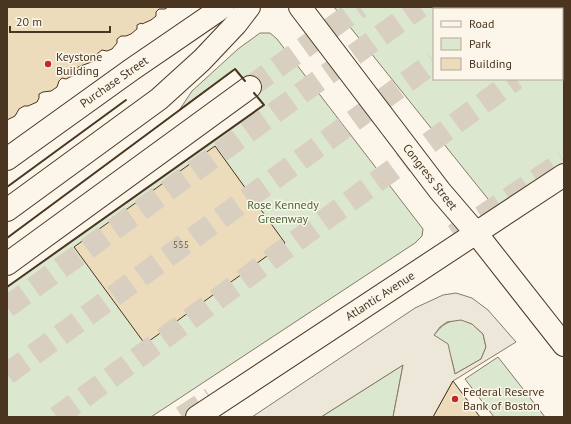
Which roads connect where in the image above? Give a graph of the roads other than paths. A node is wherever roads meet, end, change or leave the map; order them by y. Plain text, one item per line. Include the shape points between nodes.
1 (223, 7) edge
2 (249, 7) edge
3 (300, 7) edge
4 (250, 87) tunnel mouth
5 (7, 159) edge
6 (564, 175) edge
7 (7, 210) edge
8 (476, 233) junction
9 (7, 264) edge
10 (564, 345) edge
11 (197, 417) tunnel mouth

1 - 5 main road, Purchase Street
2 - 7 main road via 202,60 159,100
3 - 8 main road, Congress Street via 440,191
4 - 9 main road
6 - 8 main road, Atlantic Avenue
8 - 10 main road, Congress Street
8 - 11 main road, Atlantic Avenue

